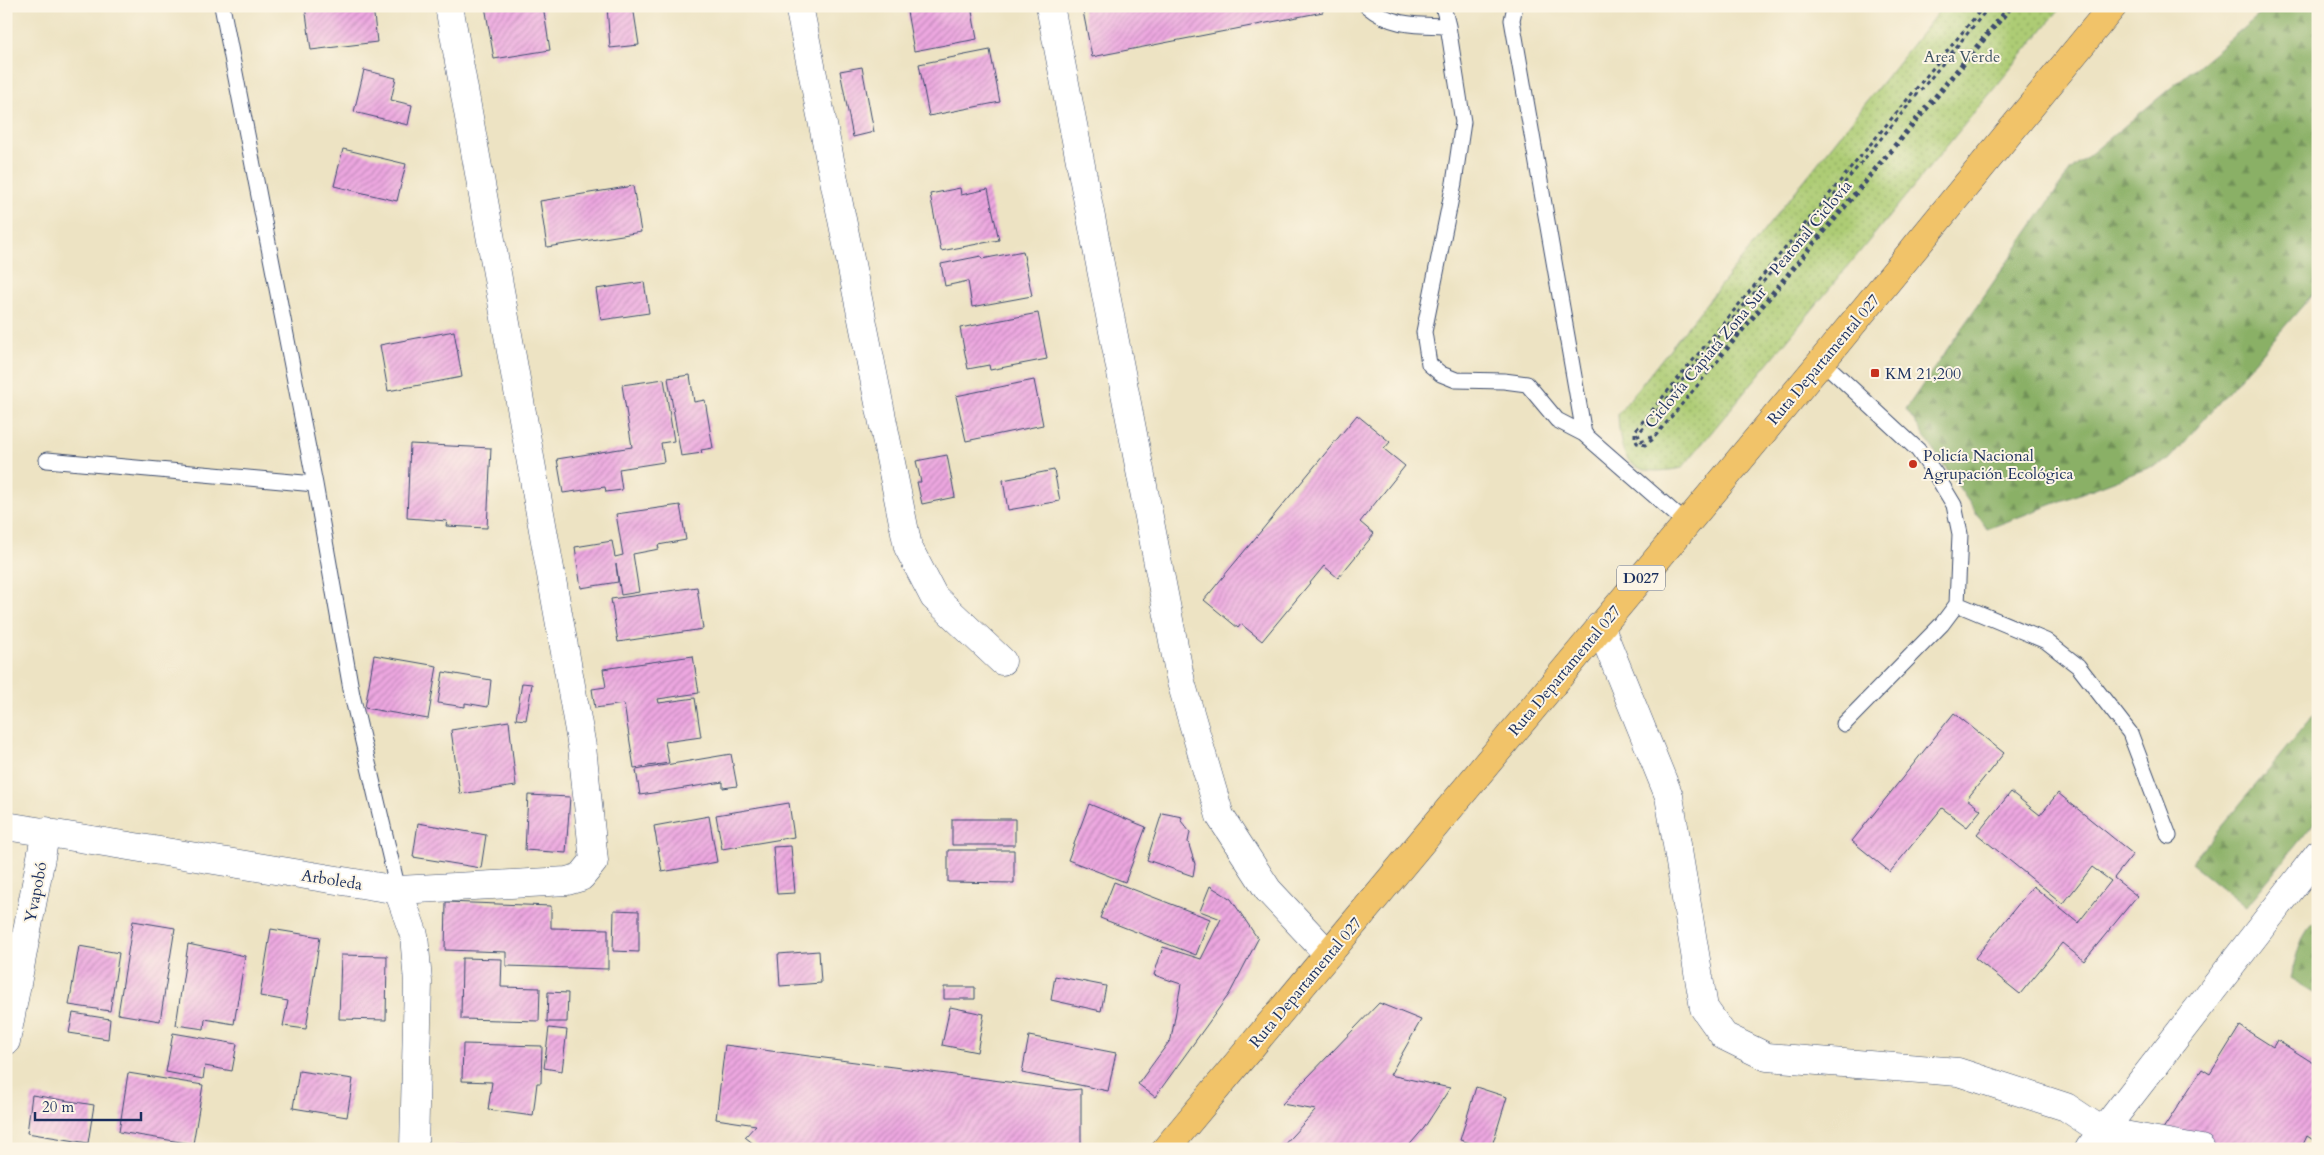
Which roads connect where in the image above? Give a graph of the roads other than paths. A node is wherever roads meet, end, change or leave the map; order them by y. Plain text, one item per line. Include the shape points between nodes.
1 (222, 6) edge
2 (449, 6) edge
3 (799, 6) edge
4 (1050, 6) edge
5 (1367, 6) edge
6 (1443, 6) edge
7 (1515, 6) edge
8 (2114, 6) edge
9 (1448, 26) junction
10 (1822, 361) junction
11 (1584, 434) junction
12 (47, 460) dead end
13 (315, 484) junction
14 (1687, 524) junction
15 (1957, 604) junction
16 (1600, 626) junction
17 (1002, 661) dead end
18 (1844, 724) dead end
19 (6, 826) edge
20 (46, 831) junction
21 (2169, 836) dead end
22 (2318, 854) edge
23 (398, 890) junction
24 (1328, 954) junction
25 (6, 1041) edge
26 (2095, 1140) edge
27 (414, 1149) edge
28 (1166, 1149) edge
29 (2201, 1149) edge

1 - 13 lane
2 - 23 street, Arboleda via 582,747 594,861 581,877 567,881
3 - 17 street via 908,547 934,597
4 - 24 street via 1181,682 1220,816 1268,890
5 - 9 lane via 1380,16 1409,25
6 - 9 lane
7 - 11 lane via 1512,20
8 - 10 main road, Ruta Departamental 027 / D027
9 - 11 lane via 1463,122 1424,332 1429,364 1456,380 1504,380 1527,384 1557,420
10 - 14 main road, Ruta Departamental 027 / D027
10 - 15 lane via 1918,450 1954,505 1960,534
11 - 14 lane
12 - 13 lane
13 - 23 lane via 352,696
14 - 16 main road, Ruta Departamental 027 / D027
15 - 18 lane via 1942,624
15 - 21 lane via 2046,641 2078,666 2130,733
16 - 24 main road, Ruta Departamental 027 / D027
16 - 26 street via 1669,796 1704,1008 1724,1036 1767,1057 1958,1072 2066,1107
19 - 20 street, Arboleda
20 - 23 street, Arboleda
20 - 25 street, Yvapobó
22 - 26 street
23 - 27 street via 414,936 418,982
24 - 28 main road, Ruta Departamental 027 / D027
26 - 29 street

